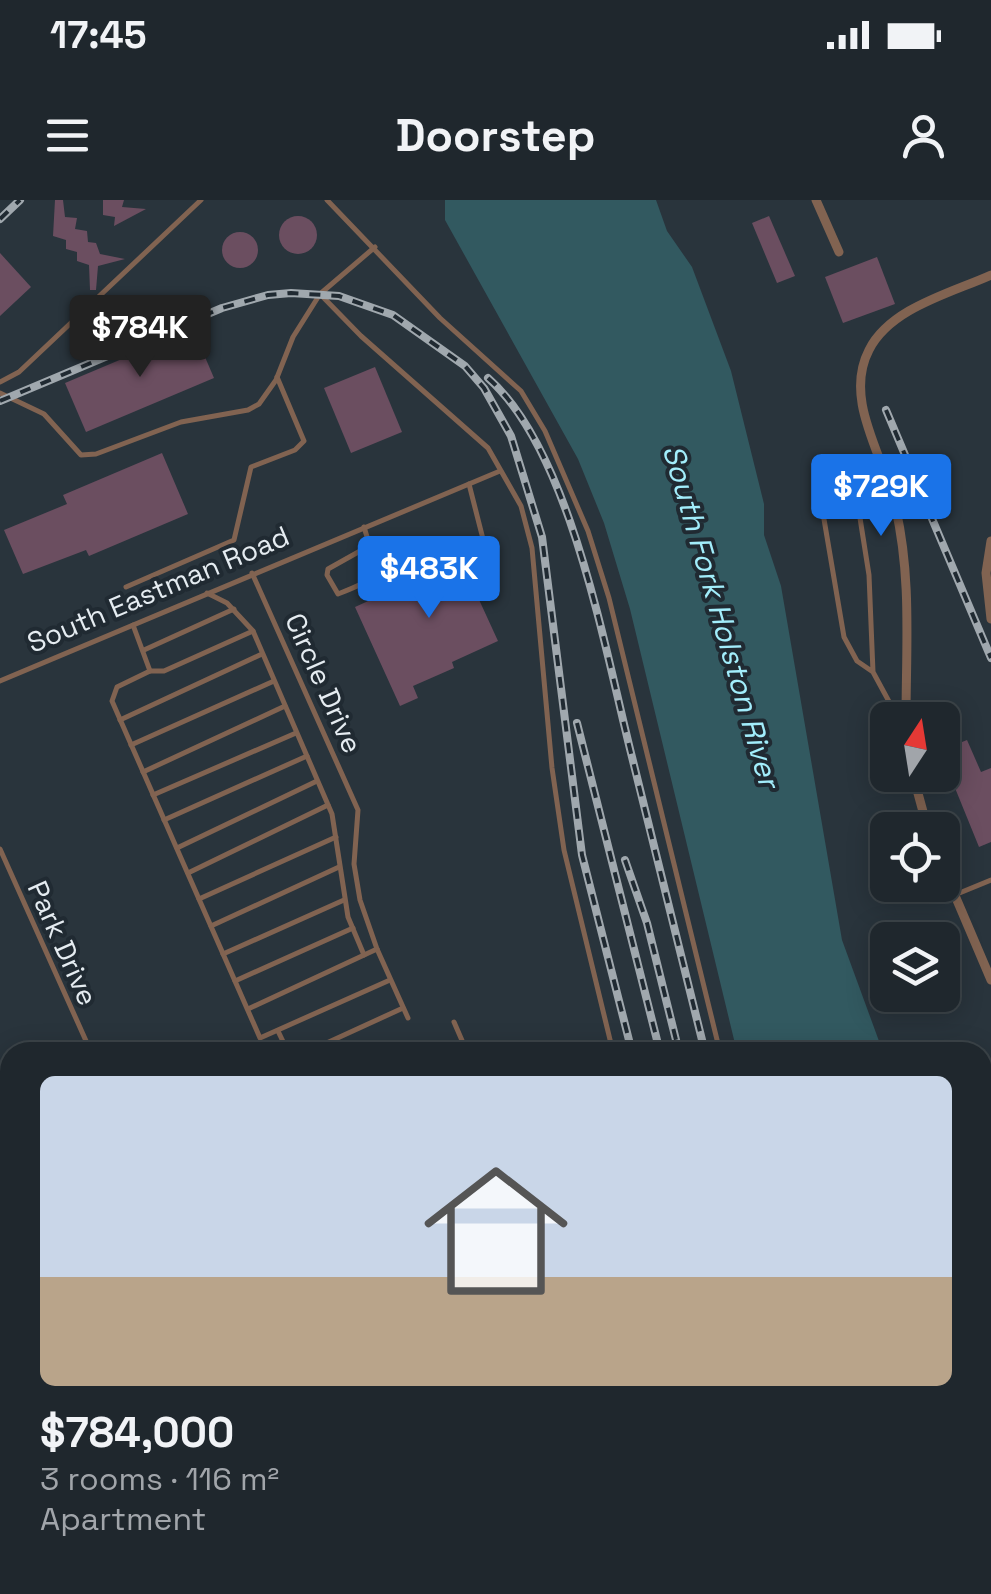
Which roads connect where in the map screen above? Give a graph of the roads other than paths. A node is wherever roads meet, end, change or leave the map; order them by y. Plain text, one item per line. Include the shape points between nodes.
1 (201, 200) edge
2 (327, 200) edge
3 (816, 200) edge
4 (375, 248) junction
5 (838, 252) dead end
6 (991, 274) edge
7 (320, 294) junction
8 (277, 377) junction
9 (1, 380) edge
10 (0, 393) edge
11 (500, 471) junction
12 (469, 484) junction
13 (364, 528) junction
14 (483, 539) dead end
15 (991, 540) edge
16 (370, 546) junction
17 (252, 573) junction
18 (989, 578) edge
19 (126, 587) dead end
20 (206, 592) junction
21 (234, 609) junction
22 (991, 619) edge
23 (133, 625) junction
24 (252, 631) junction
25 (144, 650) junction
26 (262, 654) junction
27 (150, 671) junction
28 (873, 672) junction
29 (0, 681) edge
30 (274, 681) junction
31 (891, 702) edge
32 (903, 702) edge
33 (285, 706) junction
34 (120, 720) junction
35 (296, 732) junction
36 (131, 745) junction
37 (307, 756) junction
38 (143, 772) junction
39 (318, 781) junction
40 (153, 795) junction
41 (328, 805) junction
42 (164, 820) junction
43 (336, 837) junction
44 (177, 848) junction
45 (0, 850) edge
46 (339, 867) junction
47 (188, 873) junction
48 (991, 880) edge
49 (960, 893) edge
50 (199, 899) junction
51 (345, 899) junction
52 (958, 902) edge
53 (211, 926) junction
54 (353, 928) junction
55 (376, 949) junction
56 (223, 954) junction
57 (364, 955) junction
58 (390, 980) junction
59 (991, 980) edge
60 (236, 982) junction
61 (403, 1008) junction
62 (248, 1009) junction
63 (408, 1018) dead end
64 (454, 1022) dead end
65 (278, 1031) junction
66 (87, 1042) edge
67 (283, 1042) edge
68 (329, 1042) edge
69 (463, 1042) edge
70 (611, 1042) edge
71 (718, 1042) edge

1 - 9 lane via 19,372
2 - 4 lane
3 - 5 street
4 - 7 lane
4 - 71 lane via 521,391 588,530
6 - 32 street via 902,315 883,330 862,366 862,405 895,503 908,590
7 - 8 lane
7 - 11 lane via 468,428
8 - 10 lane via 248,410 181,422 81,455 44,414
8 - 19 lane via 304,441 251,468 234,540
11 - 12 lane, South Eastman Road
11 - 70 lane via 521,506 532,548 564,850
12 - 13 lane, South Eastman Road
12 - 14 lane
13 - 16 lane
13 - 17 lane, South Eastman Road
15 - 18 street
16 - 16 lane via 328,569 338,594 372,581 378,564
17 - 20 lane, South Eastman Road
17 - 55 lane, Circle Drive via 358,810 354,864
18 - 22 street
20 - 21 lane
20 - 23 lane, South Eastman Road
21 - 24 lane
21 - 25 lane
23 - 25 lane
23 - 29 lane, South Eastman Road
24 - 26 lane
24 - 27 lane via 164,671
25 - 27 lane
26 - 30 lane
26 - 34 lane
27 - 34 lane via 112,691
28 - 28 lane via 870,575 860,518 822,466 816,472 844,637 857,661
28 - 31 lane
30 - 33 lane
30 - 36 lane
33 - 35 lane
33 - 38 lane
34 - 36 lane
35 - 37 lane
35 - 40 lane
36 - 38 lane
37 - 39 lane
37 - 42 lane
38 - 40 lane
39 - 41 lane
39 - 44 lane
40 - 42 lane
41 - 43 lane
41 - 47 lane
42 - 44 lane
43 - 46 lane
43 - 50 lane
44 - 47 lane
45 - 66 lane, Park Drive
46 - 51 lane
46 - 53 lane
47 - 50 lane
48 - 49 lane
50 - 53 lane
51 - 54 lane
51 - 56 lane
52 - 59 street
53 - 56 lane
54 - 57 lane
54 - 60 lane
55 - 57 lane
55 - 58 lane
56 - 60 lane
57 - 62 lane
58 - 61 lane
58 - 65 lane
60 - 62 lane
61 - 63 lane
61 - 68 lane
62 - 65 lane via 260,1038
64 - 69 lane
65 - 67 lane

